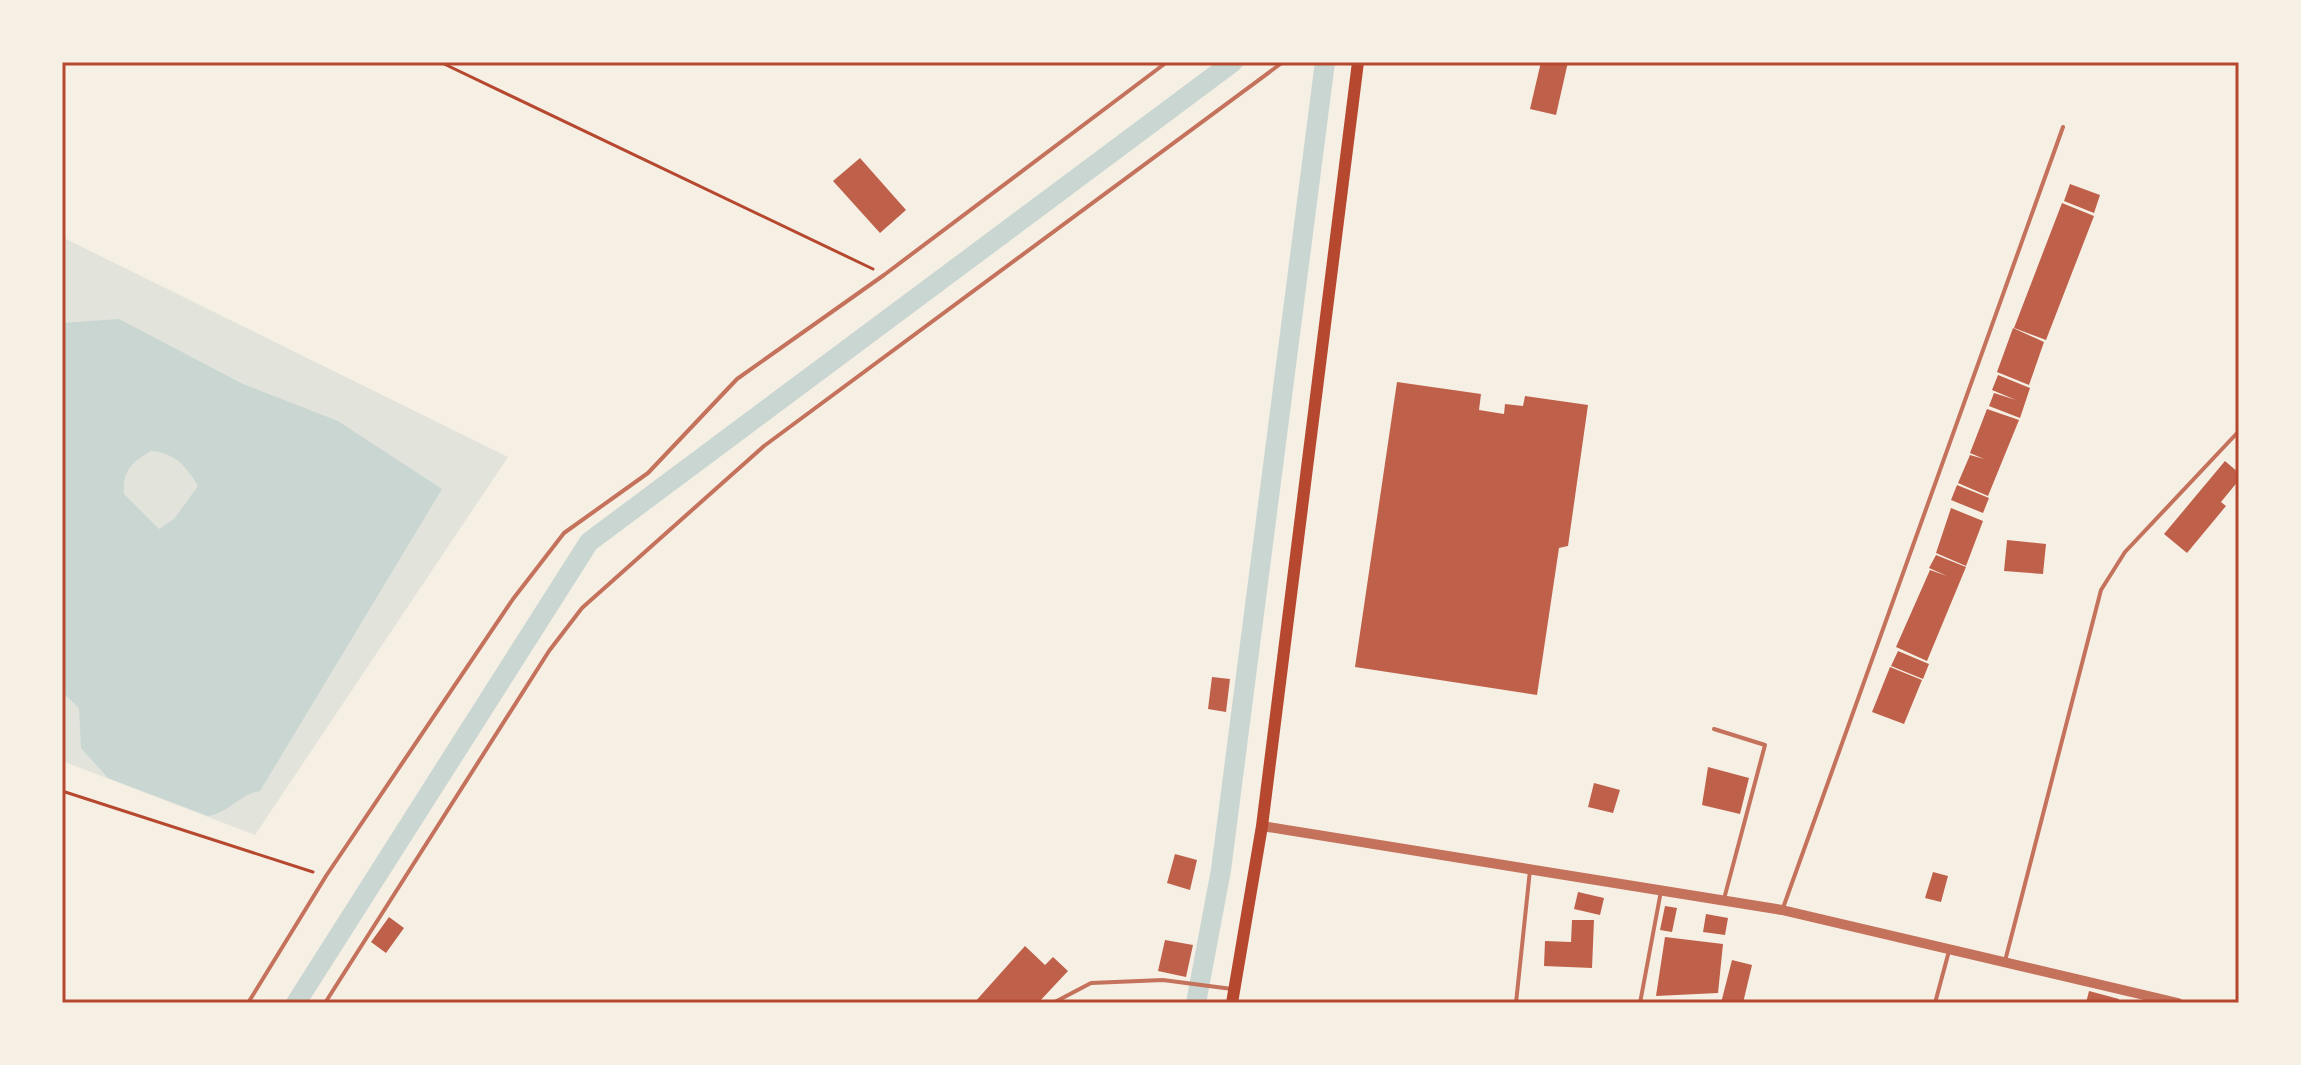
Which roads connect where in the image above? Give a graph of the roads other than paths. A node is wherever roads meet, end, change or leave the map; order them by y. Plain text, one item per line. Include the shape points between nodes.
1 (1167, 62) edge
2 (1283, 62) edge
3 (1358, 62) edge
4 (2063, 127) dead end
5 (2239, 431) edge
6 (1714, 729) dead end
7 (1262, 826) junction
8 (1530, 869) junction
9 (1661, 890) junction
10 (1724, 899) junction
11 (1782, 910) junction
12 (1950, 948) junction
13 (2005, 961) junction
14 (1234, 989) junction
15 (248, 1003) edge
16 (325, 1003) edge
17 (1053, 1003) edge
18 (1232, 1003) edge
19 (1516, 1003) edge
20 (1640, 1003) edge
21 (1935, 1003) edge
22 (2178, 1003) edge

1 - 15 lane via 737,379 648,473 564,533 513,599 326,876
2 - 16 lane via 764,446 582,608 549,651
3 - 7 main road
4 - 11 lane
5 - 13 lane via 2125,552 2101,590
6 - 10 lane via 1765,745
7 - 8 street
7 - 14 main road
8 - 9 street
8 - 19 lane
9 - 10 street
9 - 20 lane
10 - 11 street
11 - 12 street
12 - 13 street
12 - 21 lane
13 - 22 street
14 - 17 lane via 1163,980 1091,983
14 - 18 main road

